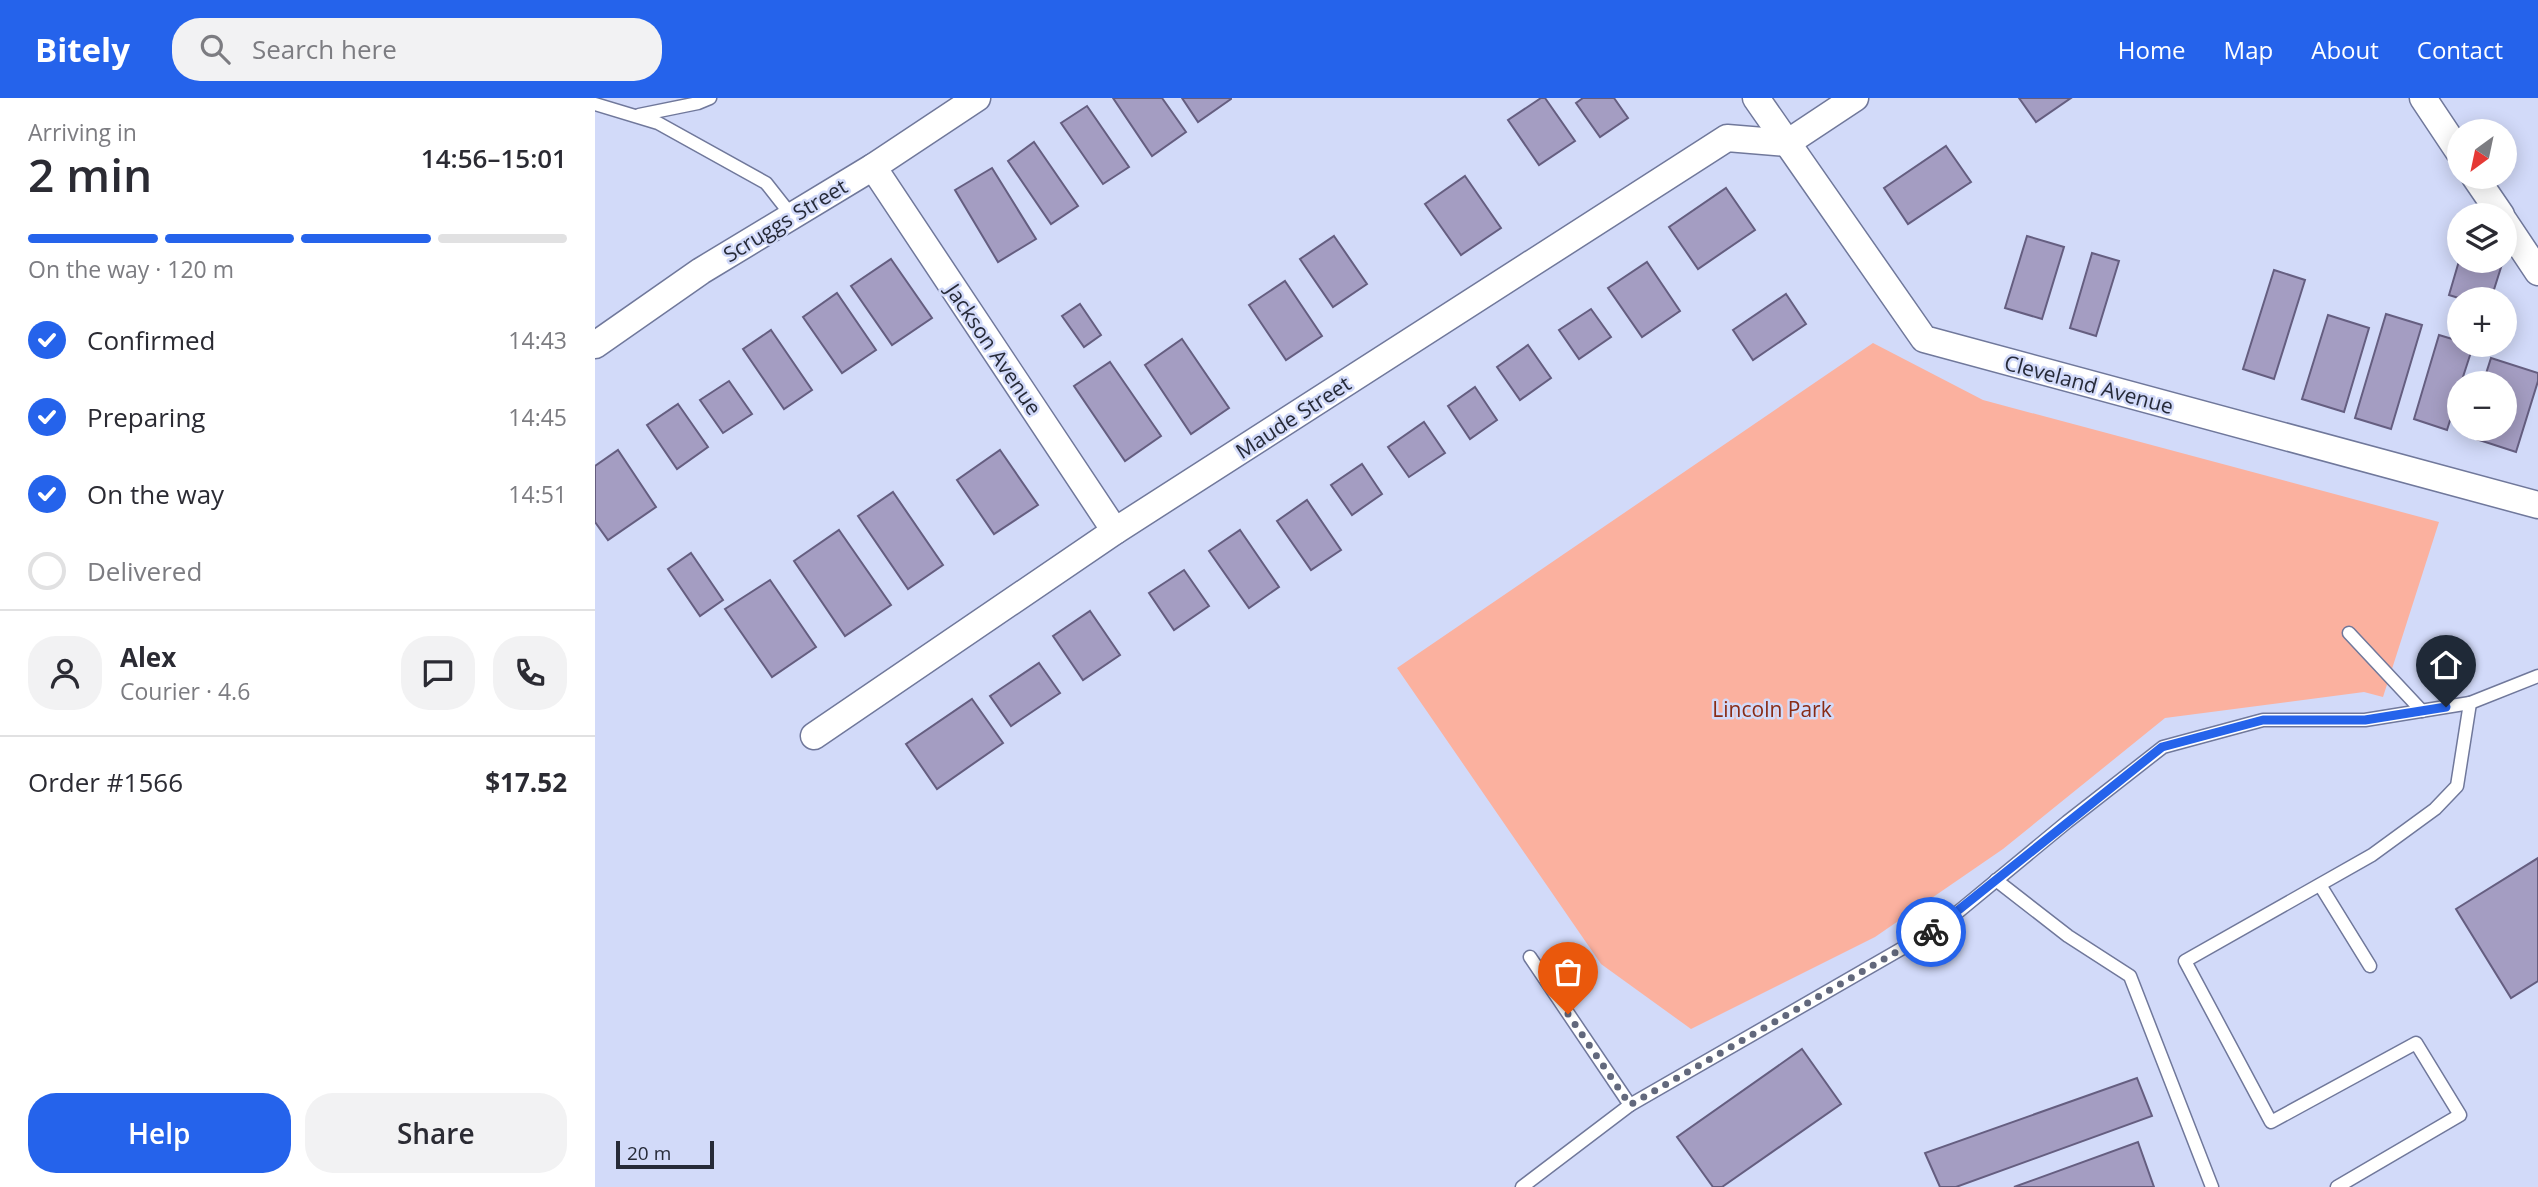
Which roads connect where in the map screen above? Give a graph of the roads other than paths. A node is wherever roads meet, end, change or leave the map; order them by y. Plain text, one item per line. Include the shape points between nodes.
1 (710, 98) edge
2 (977, 98) edge
3 (1756, 98) edge
4 (1855, 98) edge
5 (2423, 98) edge
6 (595, 104) edge
7 (635, 116) junction
8 (2447, 134) edge
9 (1787, 143) junction
10 (873, 167) junction
11 (792, 216) junction
12 (2517, 240) edge
13 (2538, 272) edge
14 (595, 345) edge
15 (2538, 505) edge
16 (1115, 531) junction
17 (2349, 633) dead end
18 (2538, 676) edge
19 (2470, 703) junction
20 (2422, 711) junction
21 (814, 736) dead end
22 (1996, 880) junction
23 (2320, 885) junction
24 (1530, 957) dead end
25 (2370, 966) dead end
26 (1630, 1105) junction
27 (1522, 1187) edge
28 (2212, 1187) edge
29 (2337, 1187) edge

1 - 7 lane
2 - 10 street, Scruggs Street
3 - 9 street, Cleveland Avenue
4 - 9 street
5 - 8 street
6 - 7 lane
7 - 11 lane via 658,123 766,183
9 - 15 street, Cleveland Avenue via 1924,339
9 - 16 street, Maude Street via 1727,138
10 - 11 street, Scruggs Street
10 - 16 street, Jackson Avenue
11 - 14 street, Scruggs Street via 701,271
12 - 13 street
16 - 21 street, Maude Street
17 - 20 lane
18 - 19 lane
19 - 20 lane
19 - 23 lane via 2457,786 2435,809 2372,855
20 - 22 lane via 2365,720 2263,720 2162,747
22 - 26 lane via 1941,926
22 - 28 lane via 2068,936 2130,976
23 - 25 lane
23 - 29 lane via 2185,961 2271,1122 2416,1043 2460,1115
24 - 26 lane
26 - 27 lane

